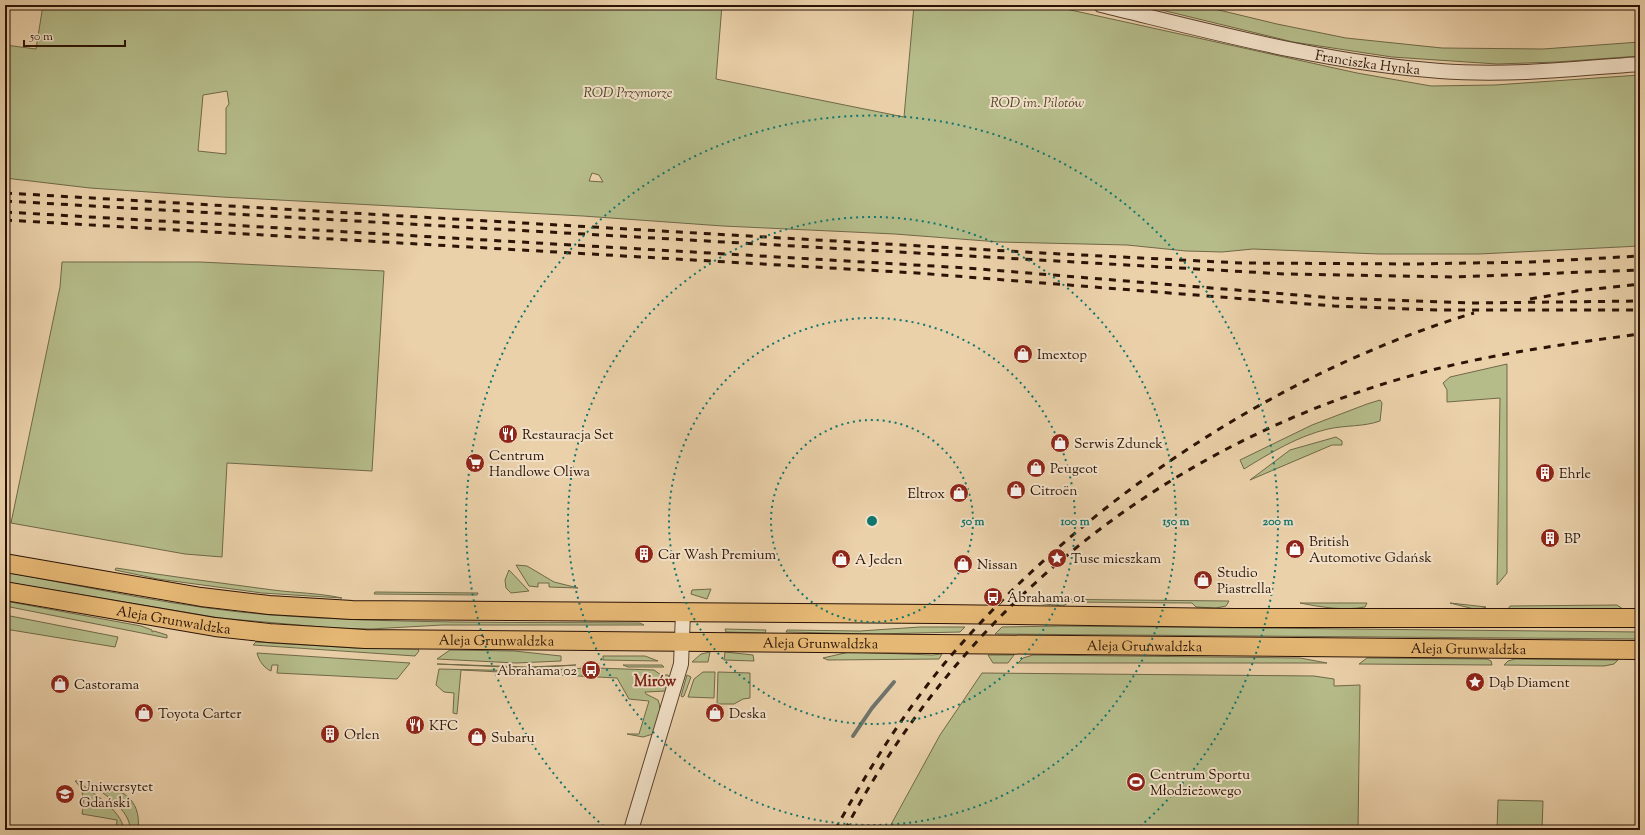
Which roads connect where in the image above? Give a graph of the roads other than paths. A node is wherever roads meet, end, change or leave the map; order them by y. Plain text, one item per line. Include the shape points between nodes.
1 (1101, 5) edge
2 (1640, 64) edge
3 (5, 563) edge
4 (5, 591) edge
5 (684, 613) junction
6 (776, 614) junction
7 (1640, 618) edge
8 (683, 642) junction
9 (776, 642) junction
10 (1640, 650) edge
11 (631, 830) edge

1 - 2 street, Franciszka Hynka via 1360,63 1441,71 1498,72
3 - 5 main road, Aleja Grunwaldzka via 201,597 269,605 352,610
4 - 8 main road, Aleja Grunwaldzka via 270,634 364,639
5 - 6 main road, Aleja Grunwaldzka
5 - 8 street
6 - 7 main road, Aleja Grunwaldzka
6 - 9 main road
8 - 9 main road, Aleja Grunwaldzka
8 - 11 street via 682,660 675,686
9 - 10 main road, Aleja Grunwaldzka

